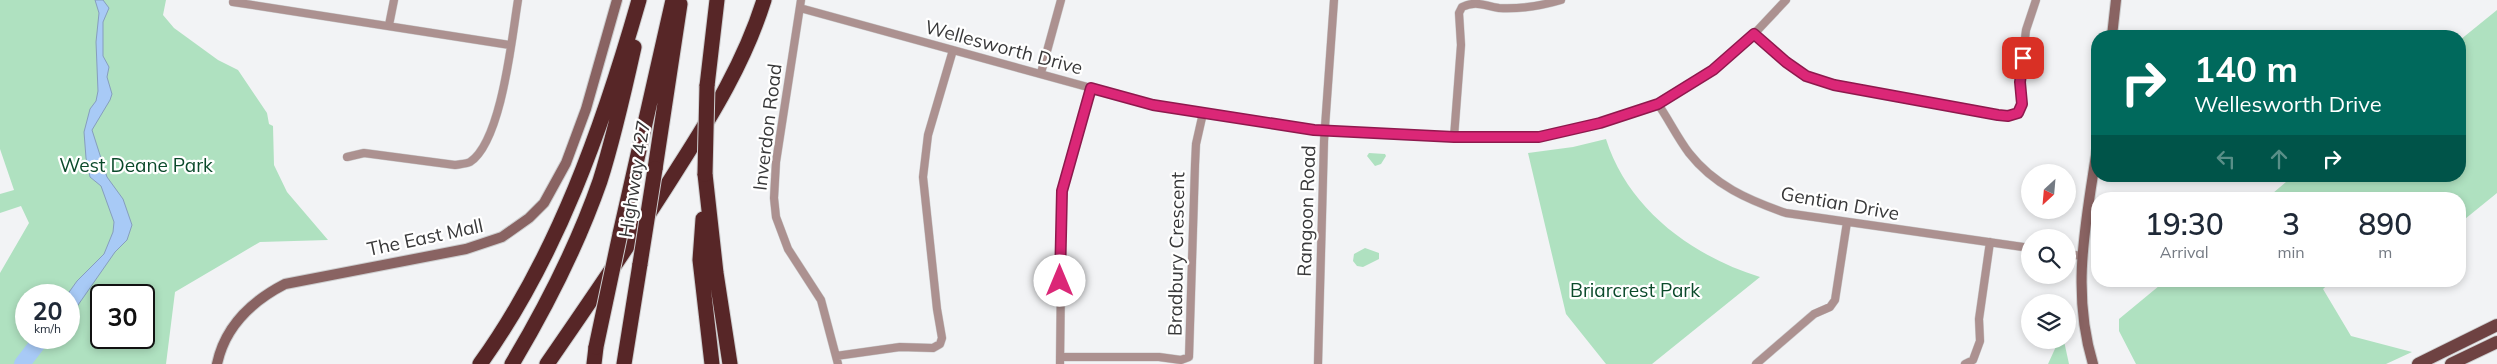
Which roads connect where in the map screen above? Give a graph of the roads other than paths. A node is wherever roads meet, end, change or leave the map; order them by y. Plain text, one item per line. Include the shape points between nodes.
1 (394, 0) edge
2 (518, 0) edge
3 (618, 0) edge
4 (639, 0) edge
5 (643, 0) edge
6 (673, 0) edge
7 (681, 0) edge
8 (717, 0) edge
9 (764, 0) edge
10 (1061, 0) edge
11 (1334, 0) edge
12 (1561, 0) edge
13 (1786, 0) edge
14 (2036, 0) edge
15 (2116, 0) edge
16 (232, 2) dead end
17 (800, 4) edge
18 (389, 26) junction
19 (2113, 30) edge
20 (1754, 34) junction
21 (510, 46) junction
22 (953, 50) junction
23 (1041, 73) junction
24 (1091, 88) junction
25 (1658, 104) junction
26 (1202, 113) junction
27 (1325, 129) junction
28 (1454, 137) junction
29 (347, 157) dead end
30 (706, 174) junction
31 (2092, 182) edge
32 (1847, 222) junction
33 (1990, 242) junction
34 (2021, 247) edge
35 (2076, 255) edge
36 (2082, 256) junction
37 (580, 316) junction
38 (2497, 325) edge
39 (531, 332) junction
40 (2497, 342) edge
41 (1764, 357) junction
42 (837, 360) edge
43 (1060, 361) edge
44 (217, 364) edge
45 (480, 364) edge
46 (500, 364) edge
47 (512, 364) edge
48 (547, 364) edge
49 (554, 364) edge
50 (594, 364) edge
51 (624, 364) edge
52 (712, 364) edge
53 (730, 364) edge
54 (1318, 364) edge
55 (1756, 364) edge
56 (1770, 364) edge
57 (1965, 364) edge
58 (2093, 364) edge
59 (2418, 364) edge
60 (2451, 364) edge

1 - 18 street
2 - 21 street
3 - 44 main road, The East Mall via 586,109 566,163 544,203 529,218 502,237 466,249 285,284 270,292 240,318 222,346
4 - 45 highway via 606,107 569,199 525,292
5 - 39 highway via 620,109 599,182 565,264
6 - 50 highway, bridge
7 - 51 highway, Highway 427, bridge
8 - 30 highway, bridge via 707,86
9 - 37 highway via 745,52 719,101 652,210
10 - 23 street
11 - 27 street, Rangoon Road
12 - 28 street via 1519,8 1497,8 1476,1 1462,7 1459,13 1462,44
13 - 20 street, Wellesworth Drive
14 - 20 street via 2026,30 2020,82 2022,104 2018,113 2008,116 1834,85 1806,76
15 - 19 main road
16 - 18 street
17 - 22 street, Wellesworth Drive
17 - 42 street, Inverdon Road via 776,162 774,198 781,234 821,300
18 - 21 street
20 - 25 street, Wellesworth Drive via 1713,70
21 - 29 street via 494,122 481,148 469,162 445,164 364,153
22 - 23 street, Wellesworth Drive
22 - 42 street via 928,135 923,177 942,338 940,344 933,348 900,347
23 - 24 street, Wellesworth Drive
24 - 26 street, Wellesworth Drive via 1153,105
24 - 43 street via 1062,191
25 - 28 street, Wellesworth Drive via 1600,123 1539,137
25 - 32 street, Gentian Drive via 1703,170 1740,196 1786,213
26 - 27 street, Wellesworth Drive
26 - 43 street, Bradbury Crescent via 1195,151 1189,357 1181,360 1160,357
27 - 28 street, Wellesworth Drive
27 - 54 street, Rangoon Road
30 - 52 highway via 700,260
30 - 53 highway via 716,274
31 - 36 main road
32 - 33 street, Gentian Drive
32 - 41 street via 1835,300
33 - 34 street, Gentian Drive
33 - 57 street via 1979,319 1980,341 1973,360
35 - 36 street
36 - 58 main road via 2081,312
37 - 48 highway
37 - 49 highway
38 - 59 main road
39 - 46 highway
39 - 47 highway
40 - 60 main road
41 - 55 street
41 - 56 street

